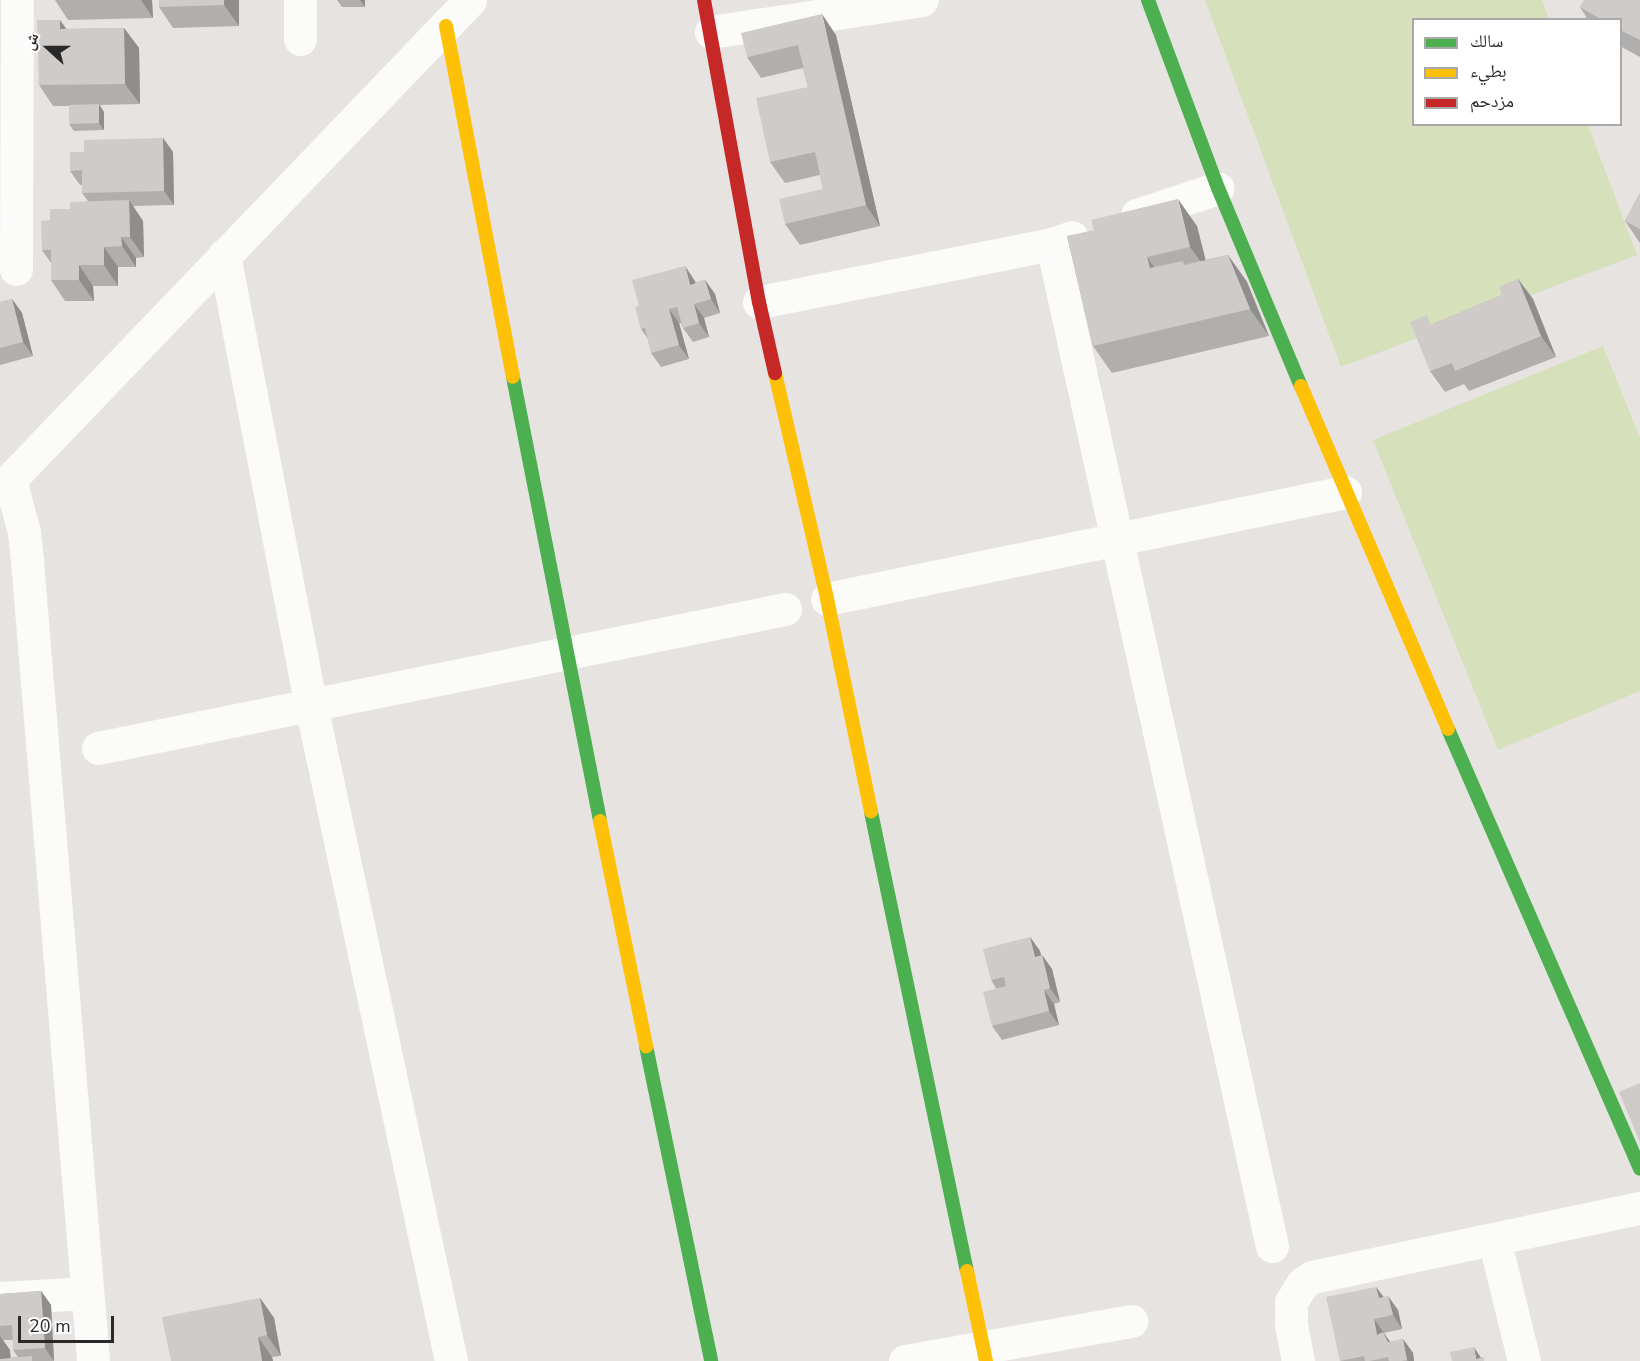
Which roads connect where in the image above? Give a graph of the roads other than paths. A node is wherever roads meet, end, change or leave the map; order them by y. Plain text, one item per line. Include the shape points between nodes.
1 (17, 0) edge
2 (300, 0) edge
3 (470, 0) edge
4 (704, 0) edge
5 (922, 0) edge
6 (1148, 0) edge
7 (446, 26) junction
8 (711, 32) junction
9 (300, 39) dead end
10 (1218, 188) junction
11 (1052, 244) junction
12 (224, 255) junction
13 (16, 268) dead end
14 (759, 303) junction
15 (5, 485) edge
16 (1345, 492) junction
17 (1117, 537) junction
18 (827, 599) junction
19 (786, 609) dead end
20 (565, 654) junction
21 (311, 705) junction
22 (98, 748) dead end
23 (1640, 1169) edge
24 (1640, 1208) edge
25 (1494, 1239) junction
26 (1272, 1246) dead end
27 (87, 1293) junction
28 (0, 1298) edge
29 (1131, 1321) dead end
30 (984, 1354) edge
31 (93, 1361) edge
32 (451, 1361) edge
33 (711, 1361) edge
34 (905, 1361) edge
35 (1298, 1361) edge
36 (1524, 1361) edge

1 - 13 street
2 - 9 street
3 - 7 street
4 - 8 street
5 - 8 street
6 - 10 street
7 - 12 street
7 - 20 street
8 - 14 street
10 - 11 street
10 - 16 street
11 - 14 street
11 - 17 street
12 - 15 street
12 - 21 street
14 - 18 street
15 - 27 street via 22,523 26,552
16 - 17 street
16 - 23 street
17 - 18 street
17 - 26 street
18 - 30 street
19 - 20 street
20 - 21 street
20 - 33 street
21 - 22 street
21 - 32 street
24 - 25 street
25 - 35 street via 1312,1277 1303,1283 1291,1302
25 - 36 street
27 - 28 street
27 - 31 street
29 - 30 street
30 - 34 street

